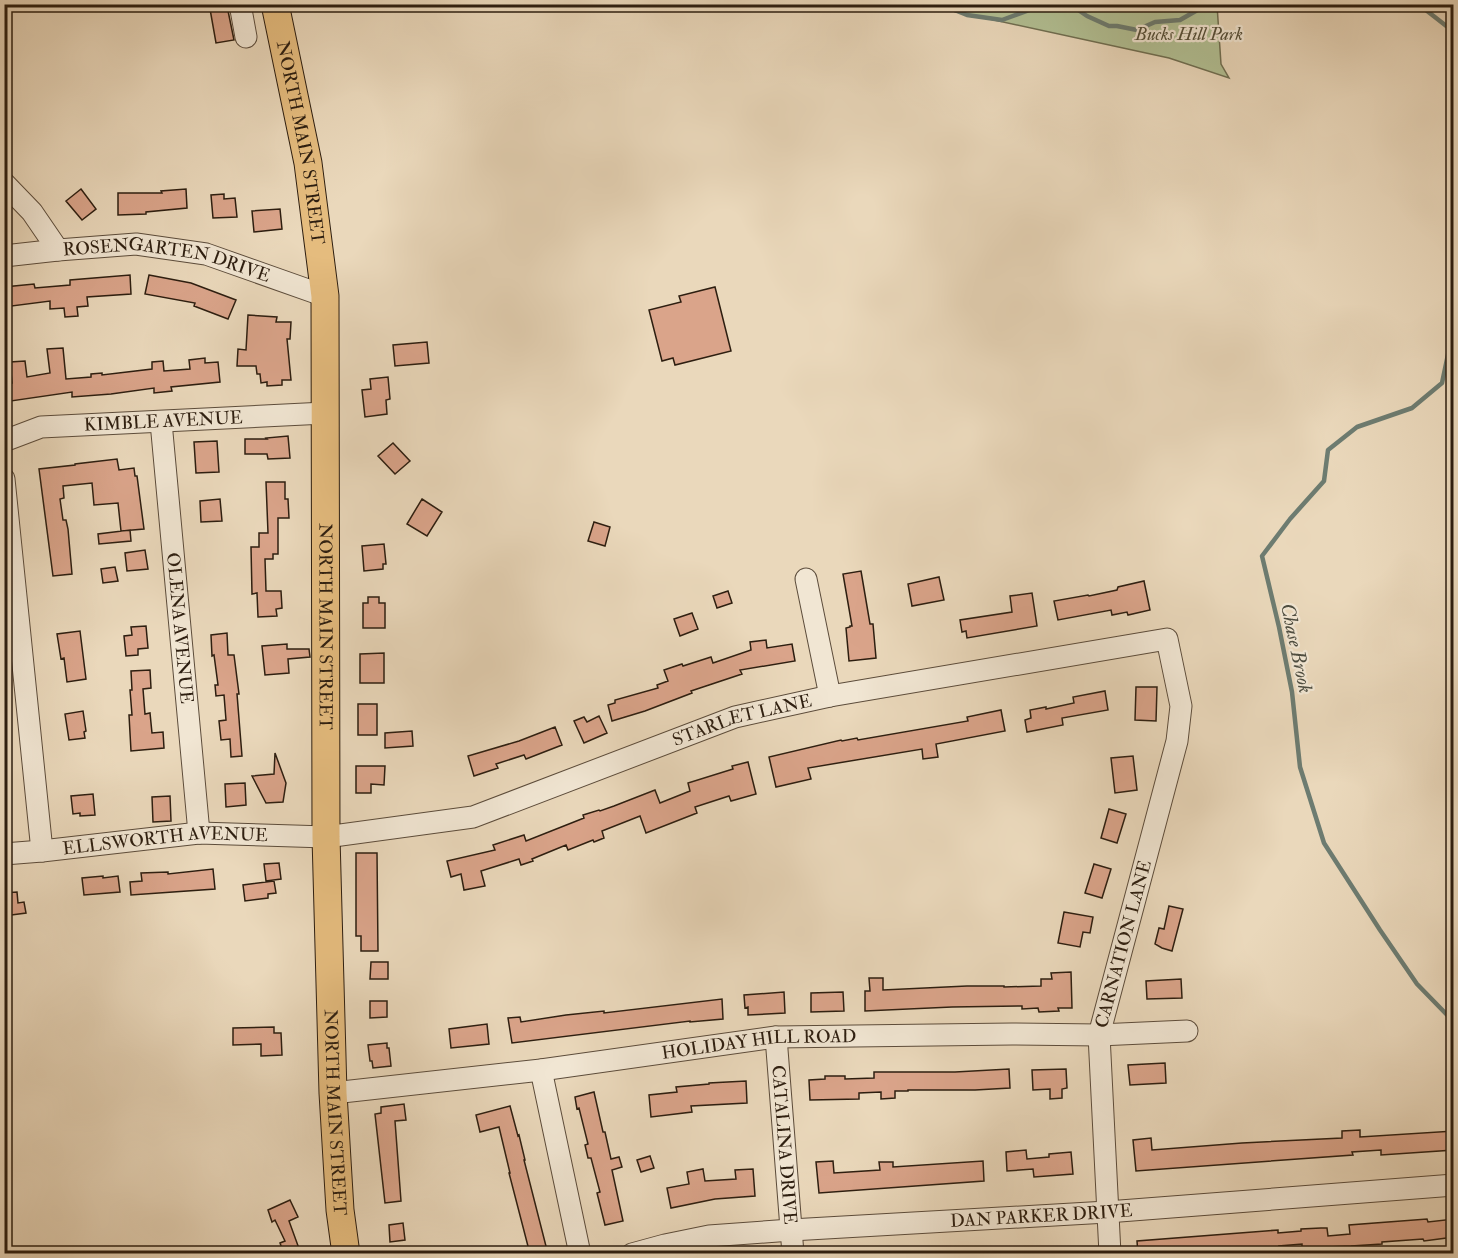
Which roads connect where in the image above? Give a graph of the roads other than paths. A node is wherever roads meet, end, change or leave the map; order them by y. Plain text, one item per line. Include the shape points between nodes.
1 (240, 4) edge
2 (275, 4) edge
3 (246, 37) dead end
4 (4, 183) edge
5 (58, 250) junction
6 (4, 256) edge
7 (325, 296) junction
8 (325, 413) junction
9 (161, 422) junction
10 (4, 441) edge
11 (4, 479) edge
12 (9, 559) edge
13 (806, 579) dead end
14 (1167, 639) joint
15 (830, 696) junction
16 (199, 833) junction
17 (326, 837) junction
18 (42, 851) junction
19 (4, 854) edge
20 (1187, 1031) dead end
21 (1099, 1035) junction
22 (777, 1037) junction
23 (541, 1070) junction
24 (333, 1094) junction
25 (1454, 1185) edge
26 (1107, 1212) junction
27 (791, 1230) junction
28 (346, 1254) edge
29 (580, 1254) edge
30 (632, 1254) edge
31 (793, 1254) edge
32 (1110, 1254) edge

1 - 3 street
2 - 7 main road, NORTH MAIN STREET via 308,163
4 - 5 street via 32,212
5 - 6 street, ROSENGARTEN DRIVE
5 - 7 street, ROSENGARTEN DRIVE via 136,244 206,254
7 - 8 main road, NORTH MAIN STREET
8 - 9 street, KIMBLE AVENUE
8 - 17 main road, NORTH MAIN STREET
9 - 10 street, KIMBLE AVENUE via 41,427
9 - 16 street, OLENA AVENUE
11 - 12 street
12 - 18 street
13 - 15 street
14 - 15 street, STARLET LANE
14 - 21 street, CARNATION LANE via 1181,706 1177,741
15 - 17 street, STARLET LANE via 735,717 473,817
16 - 17 street, ELLSWORTH AVENUE
16 - 18 street, ELLSWORTH AVENUE
17 - 24 main road, NORTH MAIN STREET
18 - 19 street, ELLSWORTH AVENUE
20 - 21 street, HOLIDAY HILL ROAD
21 - 22 street, HOLIDAY HILL ROAD
21 - 26 street, CARNATION LANE
22 - 23 street, HOLIDAY HILL ROAD
22 - 27 street, CATALINA DRIVE
23 - 24 street, HOLIDAY HILL ROAD
23 - 29 street
24 - 28 main road, NORTH MAIN STREET
25 - 26 street, DAN PARKER DRIVE
26 - 27 street, DAN PARKER DRIVE
26 - 32 street, CARNATION LANE
27 - 30 street, DAN PARKER DRIVE via 709,1236
27 - 31 street, CATALINA DRIVE

